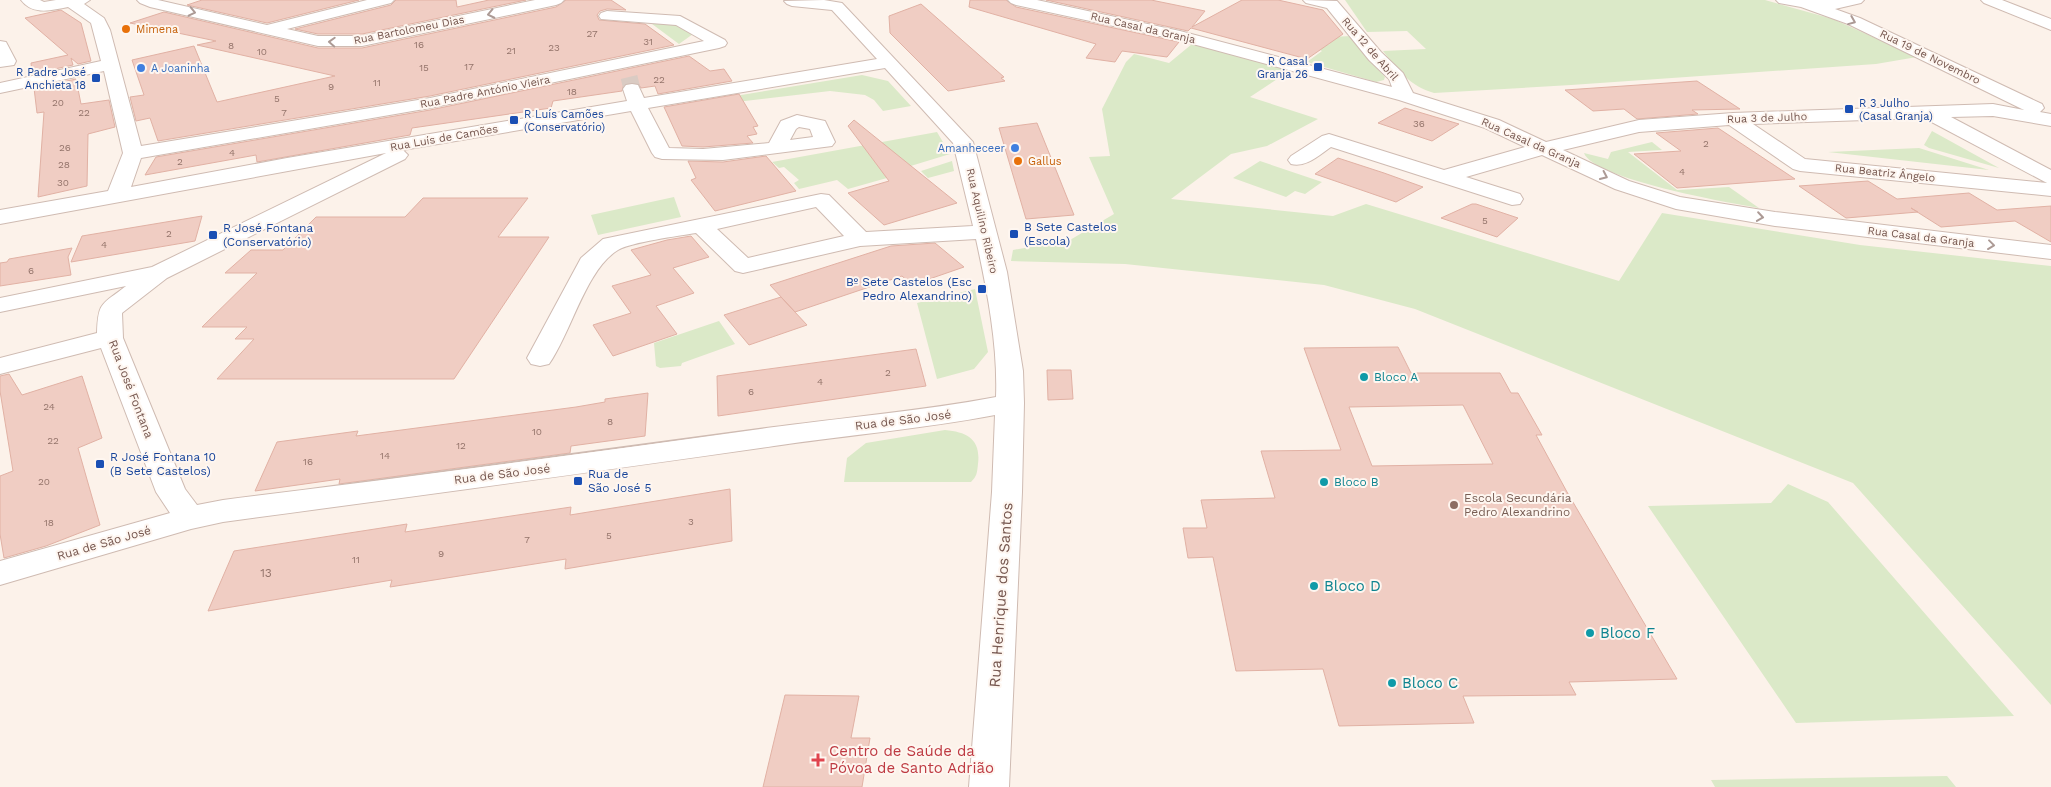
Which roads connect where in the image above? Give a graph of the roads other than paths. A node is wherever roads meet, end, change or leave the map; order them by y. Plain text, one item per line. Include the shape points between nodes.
1 (29, 0) edge
2 (145, 0) edge
3 (386, 0) edge
4 (556, 0) edge
5 (789, 0) edge
6 (1016, 0) edge
7 (1310, 0) edge
8 (1784, 0) edge
9 (1856, 0) edge
10 (1989, 0) edge
11 (77, 1) edge
12 (839, 3) edge
13 (1099, 3) dead end
14 (1806, 4) junction
15 (1077, 14) junction
16 (607, 16) dead end
17 (2051, 25) edge
18 (268, 29) junction
19 (0, 46) edge
20 (0, 62) edge
21 (889, 62) junction
22 (112, 64) junction
23 (630, 84) junction
24 (0, 88) edge
25 (2006, 94) junction
26 (1405, 96) junction
27 (2051, 102) edge
28 (1993, 110) junction
29 (1928, 112) junction
30 (2051, 116) edge
31 (1733, 119) junction
32 (2051, 120) edge
33 (427, 142) junction
34 (776, 148) dead end
35 (1544, 148) junction
36 (133, 153) junction
37 (1298, 160) dead end
38 (287, 164) junction
39 (1444, 177) junction
40 (2051, 178) edge
41 (2051, 190) edge
42 (319, 194) junction
43 (117, 195) junction
44 (1512, 199) dead end
45 (0, 218) edge
46 (701, 226) junction
47 (984, 232) junction
48 (860, 239) junction
49 (2051, 252) edge
50 (159, 273) junction
51 (56, 295) junction
52 (0, 305) edge
53 (110, 311) junction
54 (110, 338) junction
55 (540, 358) dead end
56 (0, 366) edge
57 (1010, 403) junction
58 (190, 518) junction
59 (0, 573) edge
60 (989, 787) edge

1 - 11 street via 42,7
2 -> 18 street, Rua Bartolomeu Dias
3 - 18 street
4 -> 18 street, Rua Bartolomeu Dias via 362,41 318,42
5 - 12 street
6 - 15 street, Rua Casal da Granja
7 - 26 street, Rua 12 de Abril via 1332,4 1397,77
8 - 14 street, Rua 19 de Novembro
9 - 14 street, Rua 19 de Novembro via 1846,4
9 - 27 street, Rua 19 de Novembro via 1874,18
10 - 17 street
11 - 22 street via 98,21
12 - 21 street, Rua Aquilino Ribeiro
13 - 15 street
14 -> 25 street, Rua 19 de Novembro via 1854,21
15 - 26 street, Rua Casal da Granja via 1266,58
16 - 23 street, Rua Padre António Vieira via 680,21 719,43
19 - 20 street via 8,61
21 - 23 street, Rua Luís de Camões
21 - 47 street, Rua Aquilino Ribeiro via 963,142
22 - 24 street
22 - 36 street
23 - 33 street, Rua Luís de Camões
23 - 34 street via 662,153 698,156
23 - 36 street, Rua Padre António Vieira via 430,104
25 - 28 street
25 - 30 street, Rua 19 de Novembro
26 - 35 street, Rua Casal da Granja via 1492,124
28 - 29 street, Rua 3 de Julho
28 - 32 street, Rua 3 de Julho
29 - 31 street, Rua 3 de Julho
29 - 40 street
31 - 35 street, Rua 3 de Julho via 1638,126
31 - 41 street, Rua Beatriz Ângelo via 1800,164
33 - 38 street, Rua Luís de Camões
33 - 42 street
35 - 39 street, Rua 3 de Julho
35 -> 49 street, Rua Casal da Granja via 1622,185 1676,202 1767,218
36 - 43 street
37 - 39 street via 1329,140
38 - 42 street via 325,167 331,171 334,176 331,184
38 - 43 street, Rua Luís de Camões
39 - 44 street
42 - 50 street
43 - 45 street, Rua Luís de Camões
46 - 48 street via 820,200
46 - 48 street via 743,266
46 - 55 street via 611,244 593,258
47 - 48 street
47 - 57 street, Rua Aquilino Ribeiro via 995,272 1008,356
50 - 51 street
50 - 53 street
51 - 52 street
51 - 53 street
53 - 54 street, Rua José Fontana
54 - 56 street
54 - 58 street, Rua José Fontana via 171,492
57 - 58 street, Rua de São José via 949,415 826,429
57 - 60 street, Rua Henrique dos Santos
58 - 59 street, Rua de São José

